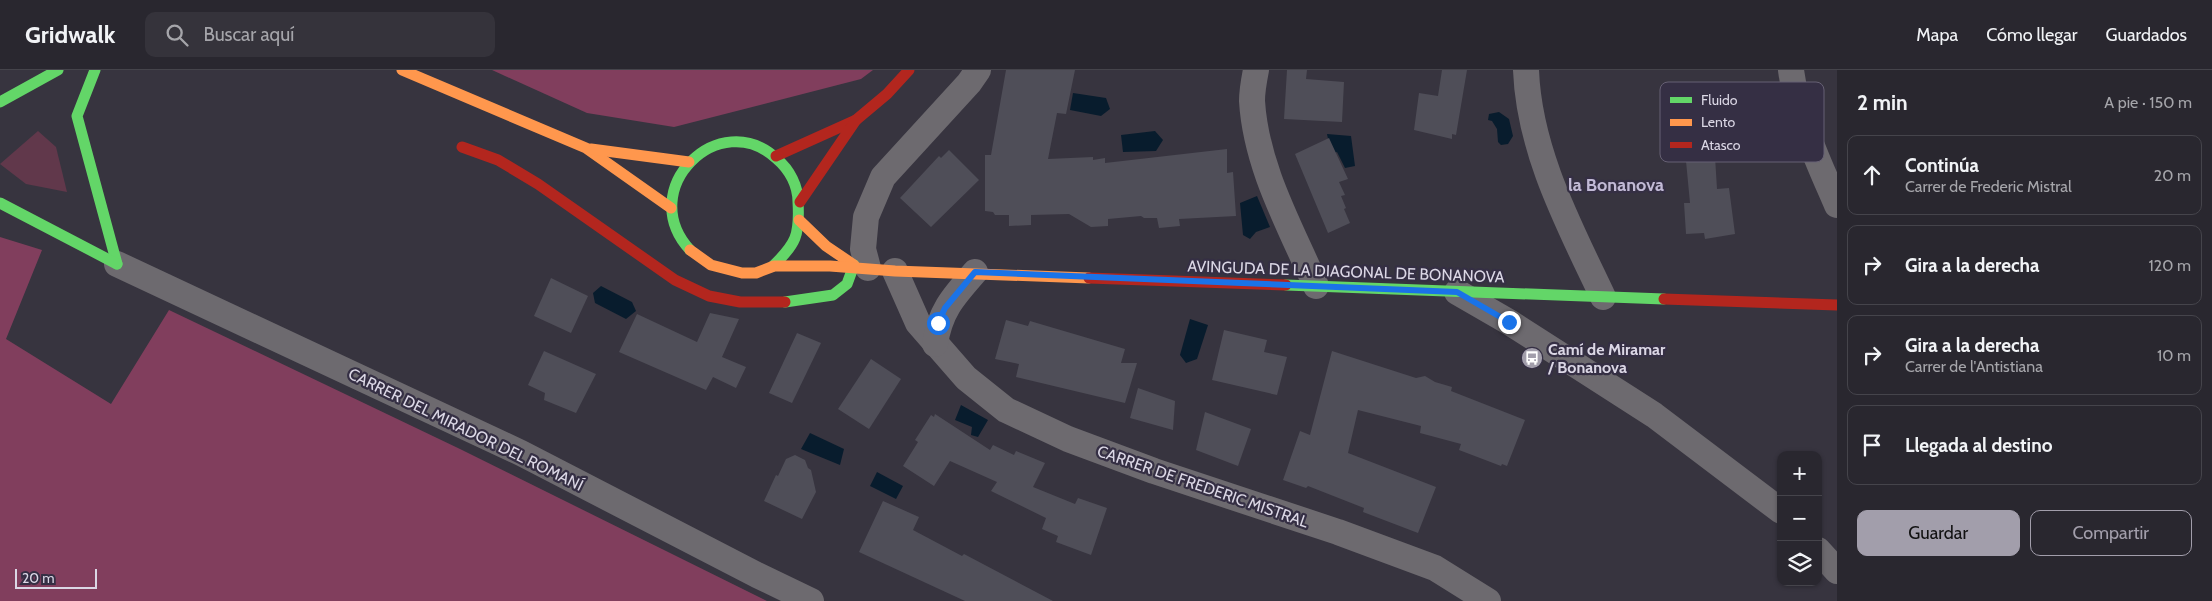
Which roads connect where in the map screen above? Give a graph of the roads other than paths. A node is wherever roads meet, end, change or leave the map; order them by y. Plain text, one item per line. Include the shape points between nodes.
1 (58, 70) edge
2 (95, 70) edge
3 (402, 70) edge
4 (909, 70) edge
5 (978, 70) edge
6 (1256, 70) edge
7 (1526, 70) edge
8 (0, 102) edge
9 (856, 120) junction
10 (462, 147) dead end
11 (586, 148) junction
12 (776, 156) junction
13 (689, 162) junction
14 (1819, 162) edge
15 (800, 202) junction
16 (0, 203) edge
17 (1837, 205) edge
18 (672, 208) junction
19 (799, 220) junction
20 (117, 264) junction
21 (773, 266) junction
22 (861, 266) junction
23 (895, 271) junction
24 (975, 272) junction
25 (1316, 286) junction
26 (1457, 292) junction
27 (1603, 297) junction
28 (1837, 305) edge
29 (935, 344) junction
30 (1777, 508) edge
31 (1822, 555) edge
32 (1837, 572) edge
33 (811, 601) edge
34 (1488, 601) edge

1 - 8 street
2 - 20 street via 77,116
3 - 11 street
4 - 9 street
5 - 22 street via 969,84 883,177 866,217
6 - 25 street via 1252,99 1256,135 1266,170
7 - 27 street via 1527,95 1554,193
9 - 12 street
9 - 15 street
10 - 22 street via 498,160 538,184 675,280 709,296 740,302 789,302 833,296
11 - 13 street
11 - 18 street
12 - 13 street via 760,146 722,143 704,150
12 - 15 street via 796,184
13 - 18 street via 673,191
14 - 17 street
15 - 19 street
16 - 20 street
18 - 21 street via 675,228 685,246 700,260 718,268 754,273
19 - 21 street via 792,248
19 - 22 street via 826,246
20 - 33 street, CARRER DEL MIRADOR DEL ROMANÍ via 521,454
21 - 22 street, AVINGUDA DE LA DIAGONAL DE BONANOVA
22 - 23 street, AVINGUDA DE LA DIAGONAL DE BONANOVA
23 - 24 street, AVINGUDA DE LA DIAGONAL DE BONANOVA
23 - 29 street, CARRER DE FREDERIC MISTRAL via 918,324
24 - 25 street, AVINGUDA DE LA DIAGONAL DE BONANOVA
24 - 29 street via 945,308 938,323
25 - 26 street, AVINGUDA DE LA DIAGONAL DE BONANOVA
26 - 27 street, AVINGUDA DE LA DIAGONAL DE BONANOVA
26 - 30 street via 1654,416
27 - 28 street, AVINGUDA DE LA DIAGONAL DE BONANOVA
29 - 34 street, CARRER DE FREDERIC MISTRAL via 966,378 1006,410 1068,439 1435,568
31 - 32 street

